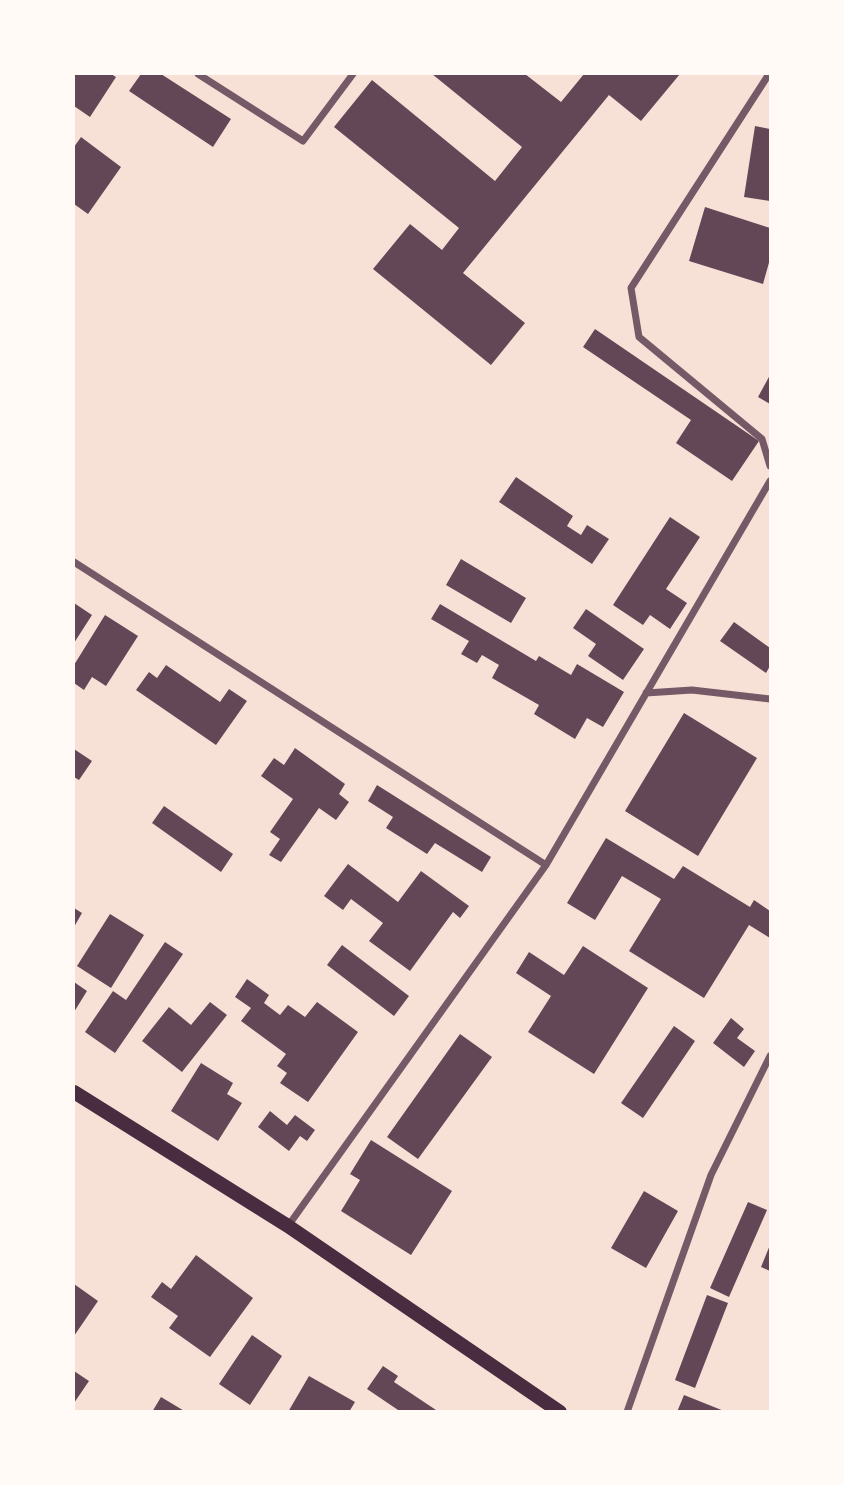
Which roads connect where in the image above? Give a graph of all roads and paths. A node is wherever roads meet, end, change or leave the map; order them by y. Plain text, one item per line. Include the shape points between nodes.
1 (198, 74) edge
2 (353, 74) edge
3 (769, 74) edge
4 (771, 466) edge
5 (771, 481) edge
6 (74, 562) edge
7 (646, 693) junction
8 (771, 699) edge
9 (546, 865) junction
10 (771, 1056) edge
11 (74, 1092) edge
12 (288, 1226) junction
13 (561, 1412) edge
14 (627, 1412) edge

1 - 2 street via 303,141
3 - 4 street via 631,288 639,337 762,439
5 - 7 street
6 - 9 street
7 - 8 street via 692,690
7 - 9 street
9 - 12 street
10 - 14 street via 711,1175
11 - 12 main road
12 - 13 main road

